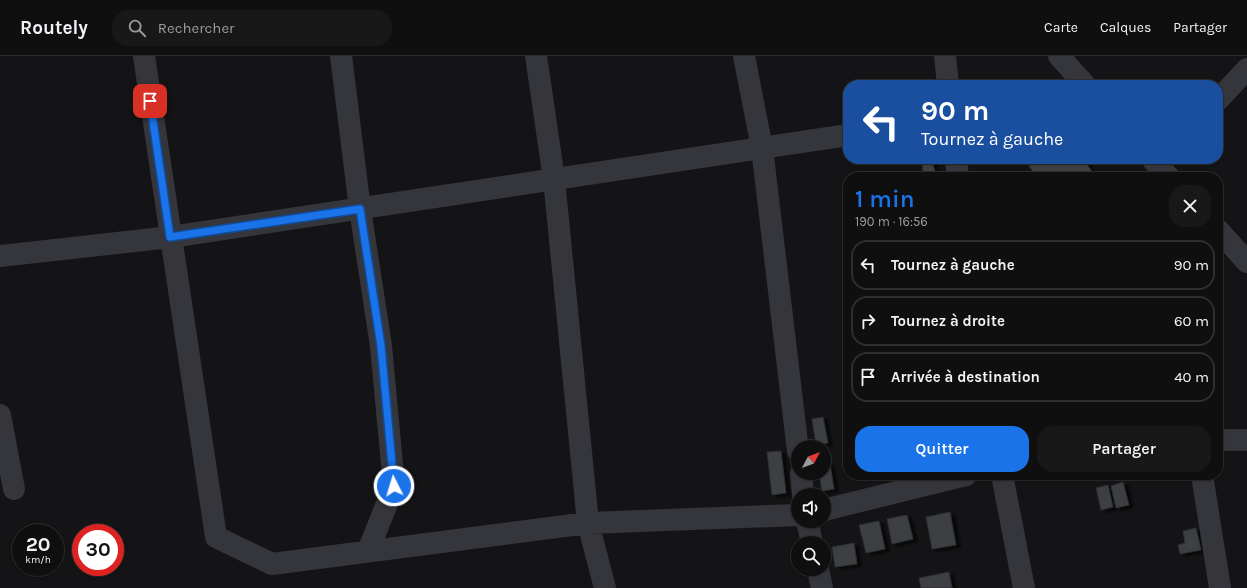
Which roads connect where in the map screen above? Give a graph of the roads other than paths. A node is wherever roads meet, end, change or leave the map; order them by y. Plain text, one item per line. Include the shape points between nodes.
1 (144, 56) edge
2 (341, 56) edge
3 (536, 56) edge
4 (744, 56) edge
5 (945, 56) edge
6 (1059, 56) edge
7 (1247, 69) edge
8 (947, 80) edge
9 (1081, 80) edge
10 (1223, 95) edge
11 (843, 136) edge
12 (762, 148) junction
13 (1157, 164) edge
14 (1164, 172) edge
15 (554, 179) junction
16 (360, 209) junction
17 (1223, 236) edge
18 (170, 237) junction
19 (0, 256) edge
20 (1247, 262) edge
21 (0, 415) edge
22 (797, 440) edge
23 (1223, 440) edge
24 (1247, 440) edge
25 (946, 480) edge
26 (1003, 480) edge
27 (1203, 480) edge
28 (0, 481) edge
29 (831, 508) edge
30 (791, 515) edge
31 (588, 523) junction
32 (368, 551) junction
33 (819, 576) edge
34 (605, 588) edge
35 (822, 588) edge
36 (1024, 588) edge
37 (1220, 588) edge

1 - 18 street
2 - 16 street
3 - 15 street
4 - 12 street
5 - 8 street
6 - 9 street
7 - 10 street
11 - 12 street
12 - 15 street
12 - 22 street
13 - 14 street
15 - 16 street
15 - 31 street
16 - 18 street
16 - 32 street via 381,346 394,486
17 - 20 street
18 - 19 street
18 - 32 street via 216,537 272,564
21 - 28 street via 14,489
23 - 24 street
25 - 29 street
26 - 36 street
27 - 37 street
30 - 31 street
31 - 32 street
31 - 34 street
33 - 35 street

